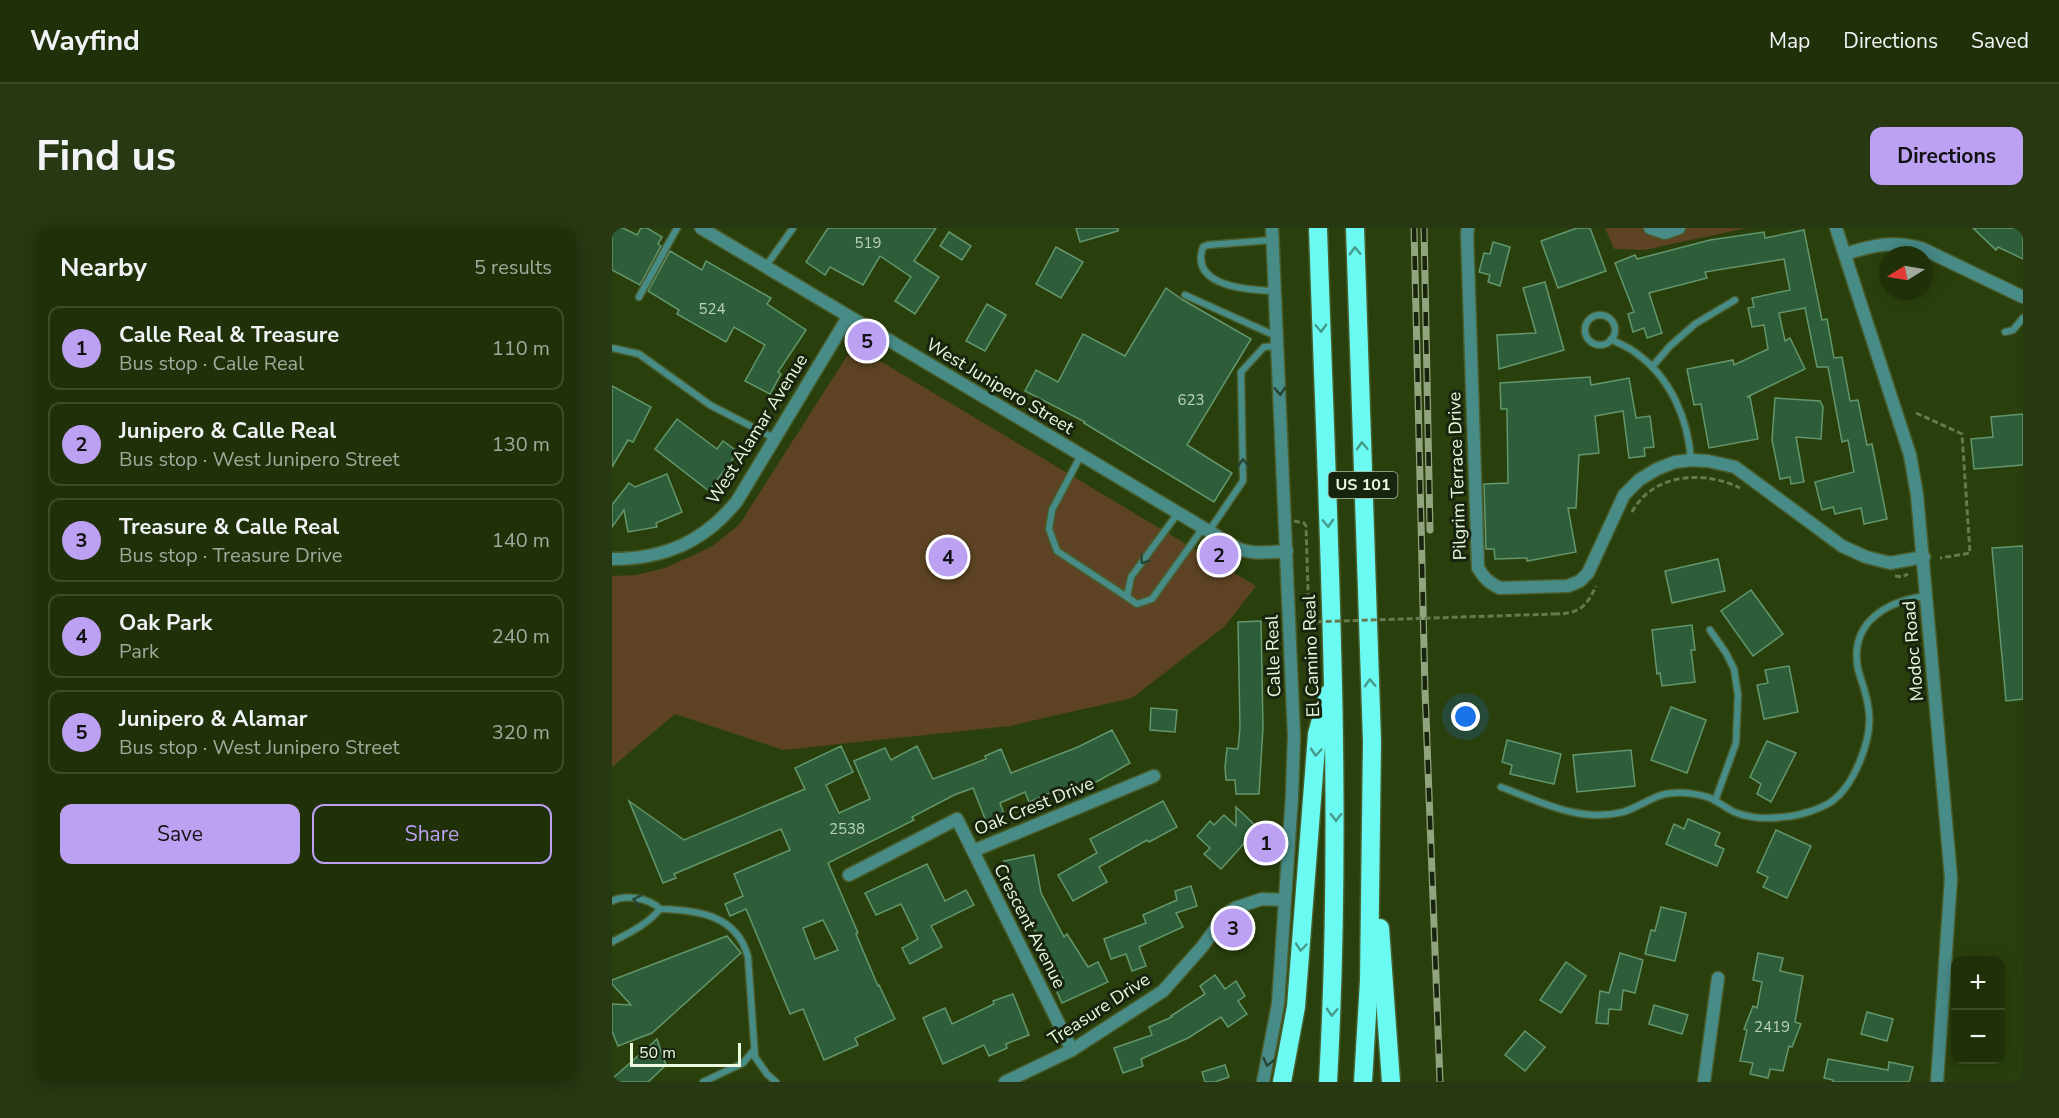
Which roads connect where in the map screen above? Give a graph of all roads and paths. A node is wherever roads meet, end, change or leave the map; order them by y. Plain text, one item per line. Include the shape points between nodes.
1 (677, 228) edge
2 (701, 228) edge
3 (793, 228) edge
4 (1318, 228) edge
5 (1354, 228) edge
6 (1468, 228) edge
7 (1650, 228) edge
8 (1679, 228) edge
9 (1836, 228) edge
10 (1272, 234) edge
11 (1845, 254) junction
12 (766, 266) junction
13 (1275, 291) junction
14 (1185, 295) dead end
15 (639, 297) dead end
16 (2023, 297) edge
17 (1735, 300) dead end
18 (848, 317) junction
19 (2023, 318) edge
20 (2005, 332) dead end
21 (1611, 339) junction
22 (1277, 341) junction
23 (612, 348) edge
24 (1652, 367) junction
25 (1916, 413) dead end
26 (775, 439) junction
27 (1081, 455) junction
28 (1691, 460) junction
29 (1741, 489) dead end
30 (1178, 513) junction
31 (1630, 516) dead end
32 (1294, 521) dead end
33 (1206, 530) junction
34 (1287, 551) junction
35 (1924, 557) junction
36 (1940, 558) dead end
37 (612, 559) edge
38 (1910, 573) dead end
39 (1600, 576) dead end
40 (1891, 576) dead end
41 (1926, 596) junction
42 (1127, 597) junction
43 (1710, 630) dead end
44 (1333, 675) junction
45 (1372, 741) junction
46 (1154, 776) dead end
47 (1501, 787) dead end
48 (1715, 801) junction
49 (973, 851) junction
50 (849, 875) dead end
51 (1285, 900) junction
52 (612, 901) edge
53 (660, 909) junction
54 (612, 942) edge
55 (1718, 978) dead end
56 (754, 1050) junction
57 (1072, 1050) junction
58 (703, 1082) edge
59 (776, 1082) edge
60 (1005, 1082) edge
61 (1263, 1082) edge
62 (1282, 1082) edge
63 (1328, 1082) edge
64 (1363, 1082) edge
65 (1391, 1082) edge
66 (1704, 1082) edge
67 (1937, 1082) edge

1 - 15 lane
2 - 12 street, West Junipero Street
3 - 12 lane
4 -> 44 highway, El Camino Real / US 101
45 -> 5 highway, US 101
6 - 28 street, Pilgrim Terrace Drive via 1478,568 1490,584 1500,588 1568,586 1580,581 1588,573 1624,495 1657,469
7 - 8 street via 1665,232
9 - 11 street, Modoc Road
10 - 13 street, Calle Real
10 - 13 lane via 1208,245 1203,247 1201,256 1202,267 1211,277 1247,290
11 - 16 street via 1879,245 1907,244
11 - 35 street, Modoc Road via 1910,455
12 - 18 street, West Junipero Street
13 - 22 street, Calle Real
14 - 22 lane
17 - 24 lane via 1695,324
18 - 26 street, West Alamar Avenue
18 - 27 street, West Junipero Street
19 - 20 lane via 2013,330
21 - 21 lane via 1604,344 1590,342 1585,334 1588,320 1602,315 1611,320
21 - 24 lane via 1636,352
33 -> 22 lane via 1243,481 1241,372 1264,347
22 -> 34 street, Calle Real
23 - 26 lane via 639,354 710,405
24 - 28 lane via 1670,389 1682,413
25 - 36 path via 1962,434 1971,552
26 - 37 street, West Alamar Avenue via 737,501 705,533 651,556
27 - 30 street, West Junipero Street
27 - 42 lane via 1052,510 1049,529 1057,551
28 - 35 street, Pilgrim Terrace Drive via 1735,466 1842,546 1866,557 1890,563
29 - 31 path via 1708,478 1673,480 1652,490
30 - 33 street, West Junipero Street
30 -> 42 lane via 1131,577
32 - 39 path, bridge via 1306,526 1310,622 1572,614 1590,598
33 - 34 street, West Junipero Street via 1247,553
33 - 42 lane via 1152,598 1137,604
34 - 51 street, Calle Real via 1294,735
35 - 41 street, Modoc Road
38 - 40 path
41 - 48 lane via 1877,613 1862,632 1857,660 1866,691 1869,730 1848,783 1831,801 1783,818 1758,818
41 - 67 street, Modoc Road via 1951,878
43 - 48 lane via 1734,669 1738,695 1736,743
44 -> 62 highway via 1317,734 1296,1007
44 -> 63 highway, El Camino Real / US 101 via 1336,826
45 - 64 highway, US 101
45 - 65 highway
46 - 49 street, Oak Crest Drive
47 - 48 lane via 1571,813 1597,816 1624,812 1672,793
49 - 50 street, Oak Crest Drive via 957,819
49 - 57 street, Crescent Avenue
51 - 57 street, Treasure Drive via 1253,901 1227,913 1162,991
51 -> 61 street, Calle Real via 1278,1004
53 -> 52 lane via 654,903 628,898
53 - 54 lane
53 - 56 lane via 689,911 726,922 740,936 748,957
55 - 66 street
56 - 58 lane via 743,1063
56 - 59 lane via 760,1065
57 - 60 street, Treasure Drive

